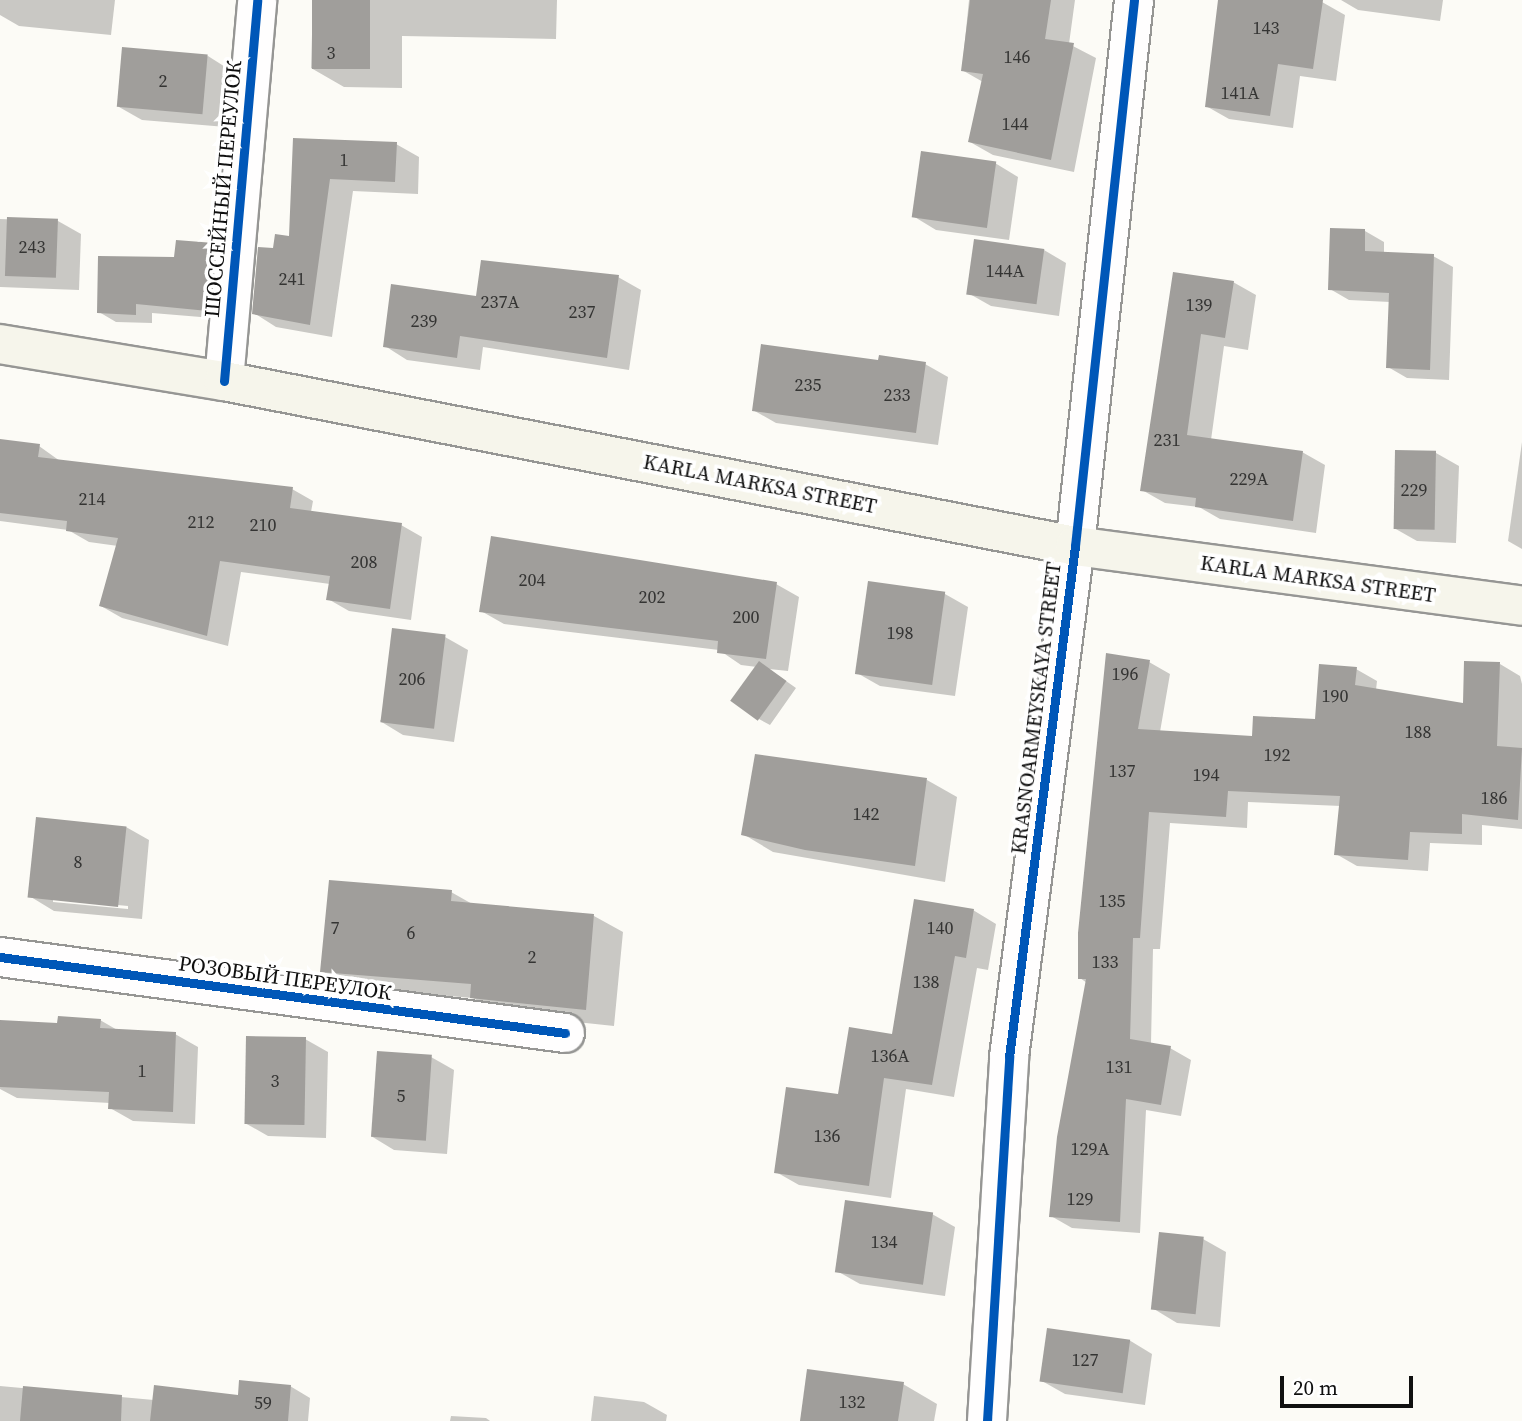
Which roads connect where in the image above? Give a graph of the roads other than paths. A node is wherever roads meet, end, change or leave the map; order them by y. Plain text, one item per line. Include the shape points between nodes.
1 (257, 0) edge
2 (1134, 0) edge
3 (0, 344) edge
4 (224, 381) junction
5 (1075, 546) junction
6 (1522, 607) edge
7 (0, 957) edge
8 (565, 1033) dead end
9 (988, 1421) edge

1 - 4 street, ШОССЕЙНЫЙ ПЕРЕУЛОК
2 - 5 street, KRASNOARMEYSKAYA STREET
3 - 4 main road, KARLA MARKSA STREET
4 - 5 main road, KARLA MARKSA STREET
5 - 6 main road, KARLA MARKSA STREET
5 - 9 street, KRASNOARMEYSKAYA STREET via 1009,1057
7 - 8 street, РОЗОВЫЙ ПЕРЕУЛОК

